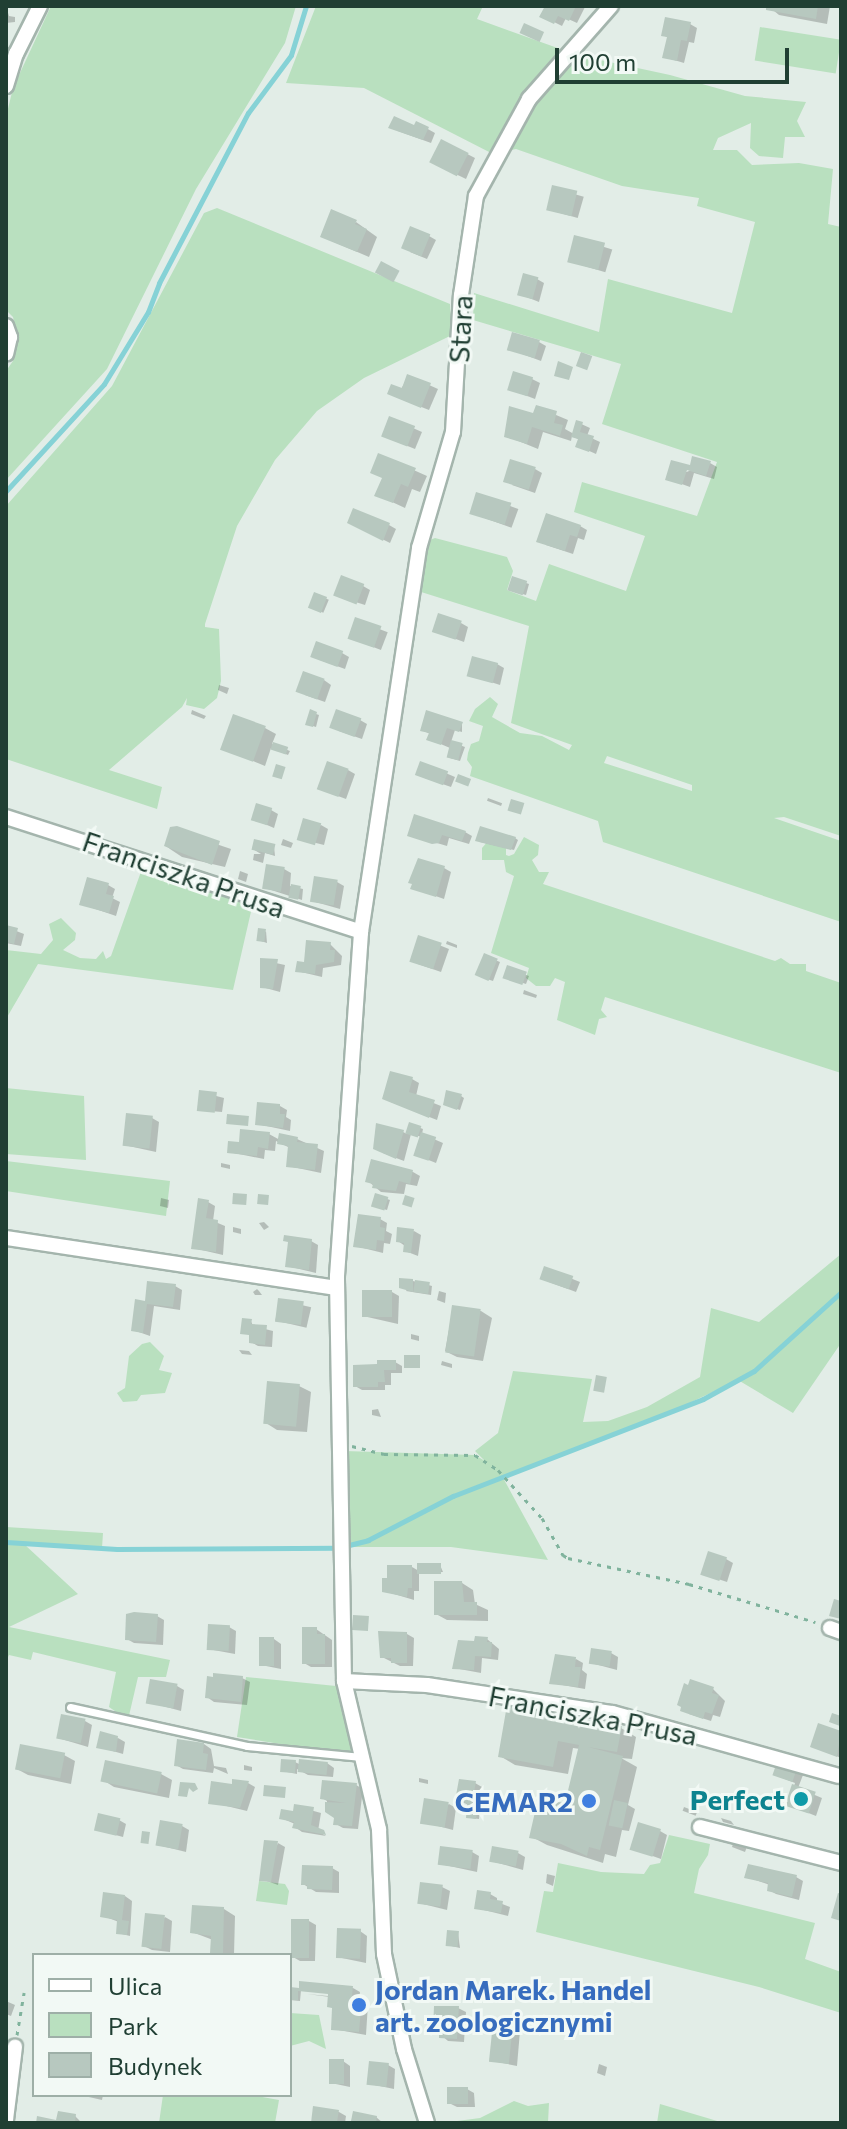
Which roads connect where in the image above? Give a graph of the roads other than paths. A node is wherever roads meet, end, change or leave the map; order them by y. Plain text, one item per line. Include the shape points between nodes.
1 (40, 6) edge
2 (611, 6) edge
3 (6, 86) edge
4 (6, 326) edge
5 (6, 354) edge
6 (6, 817) edge
7 (361, 932) junction
8 (6, 1238) edge
9 (336, 1288) junction
10 (344, 1681) junction
11 (70, 1707) dead end
12 (361, 1757) junction
13 (838, 1776) dead end
14 (700, 1827) dead end
15 (841, 1863) edge
16 (15, 2047) road end
17 (6, 2120) edge
18 (427, 2123) edge

1 - 3 street
2 - 7 street, Stara via 529,99 476,196 461,295 453,432 419,548
4 - 5 street
6 - 7 street, Franciszka Prusa
7 - 9 street
8 - 9 street
9 - 10 street
10 - 12 street
10 - 13 street, Franciszka Prusa via 427,1685 613,1713
11 - 12 lane via 247,1746
12 - 18 street via 379,1829 384,1954 404,2049
14 - 15 street
16 - 17 street

